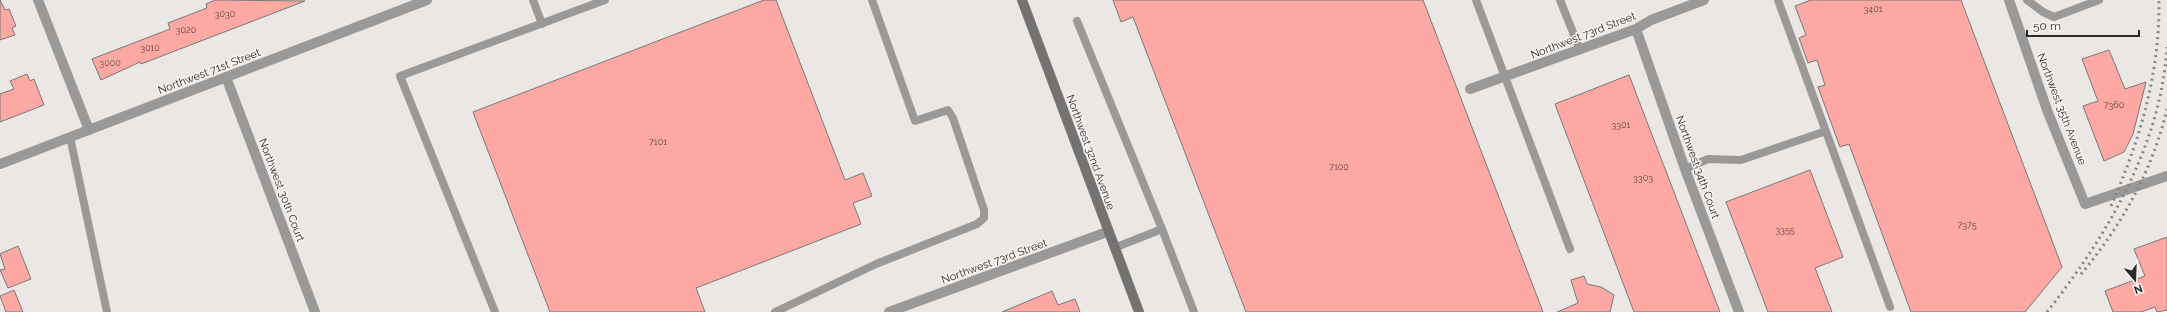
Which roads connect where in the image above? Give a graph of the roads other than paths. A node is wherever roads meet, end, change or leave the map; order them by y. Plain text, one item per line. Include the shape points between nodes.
1 (38, 0) edge
2 (427, 0) edge
3 (533, 0) edge
4 (605, 0) edge
5 (872, 0) edge
6 (1022, 0) edge
7 (1476, 0) edge
8 (1560, 0) edge
9 (1704, 0) edge
10 (1778, 0) edge
11 (2008, 0) edge
12 (2026, 0) edge
13 (2100, 0) edge
14 (1077, 21) dead end
15 (542, 24) junction
16 (1636, 29) junction
17 (1580, 50) junction
18 (1505, 76) junction
19 (226, 77) junction
20 (1470, 89) dead end
21 (89, 130) junction
22 (1826, 131) junction
23 (70, 137) junction
24 (0, 164) edge
25 (1685, 169) junction
26 (2167, 176) edge
27 (1162, 230) junction
28 (1107, 232) junction
29 (1114, 248) junction
30 (1570, 249) dead end
31 (1890, 307) dead end
32 (107, 312) edge
33 (315, 312) edge
34 (495, 312) edge
35 (775, 312) edge
36 (889, 312) edge
37 (1138, 312) edge
38 (1194, 312) edge
39 (1739, 312) edge

1 - 21 street
2 - 19 street, Northwest 71st Street
3 - 15 lane
4 - 15 lane
5 - 35 lane via 915,121 948,110 953,118 984,210 984,218 977,224 876,264
6 - 28 main road, Northwest 32nd Avenue
7 - 18 lane
8 - 17 lane
9 - 16 street, Northwest 73rd Street via 1651,20
10 - 22 lane
11 - 26 street, Northwest 35th Avenue via 2047,110 2085,204
12 - 13 lane via 2054,16
14 - 27 lane
15 - 34 lane via 400,76
16 - 17 street, Northwest 73rd Street
16 - 25 street, Northwest 34th Court
17 - 18 street, Northwest 73rd Street
18 - 20 street, Northwest 73rd Street
18 - 30 lane
19 - 21 street, Northwest 71st Street
19 - 33 street, Northwest 30th Court
21 - 23 street, Northwest 71st Street
22 - 25 lane via 1742,160 1708,159
22 - 31 lane
23 - 24 street, Northwest 71st Street
23 - 32 lane
25 - 39 street, Northwest 34th Court
27 - 29 lane
27 - 38 lane
28 - 29 main road, Northwest 32nd Avenue
28 - 36 street, Northwest 73rd Street
29 - 37 main road, Northwest 32nd Avenue

